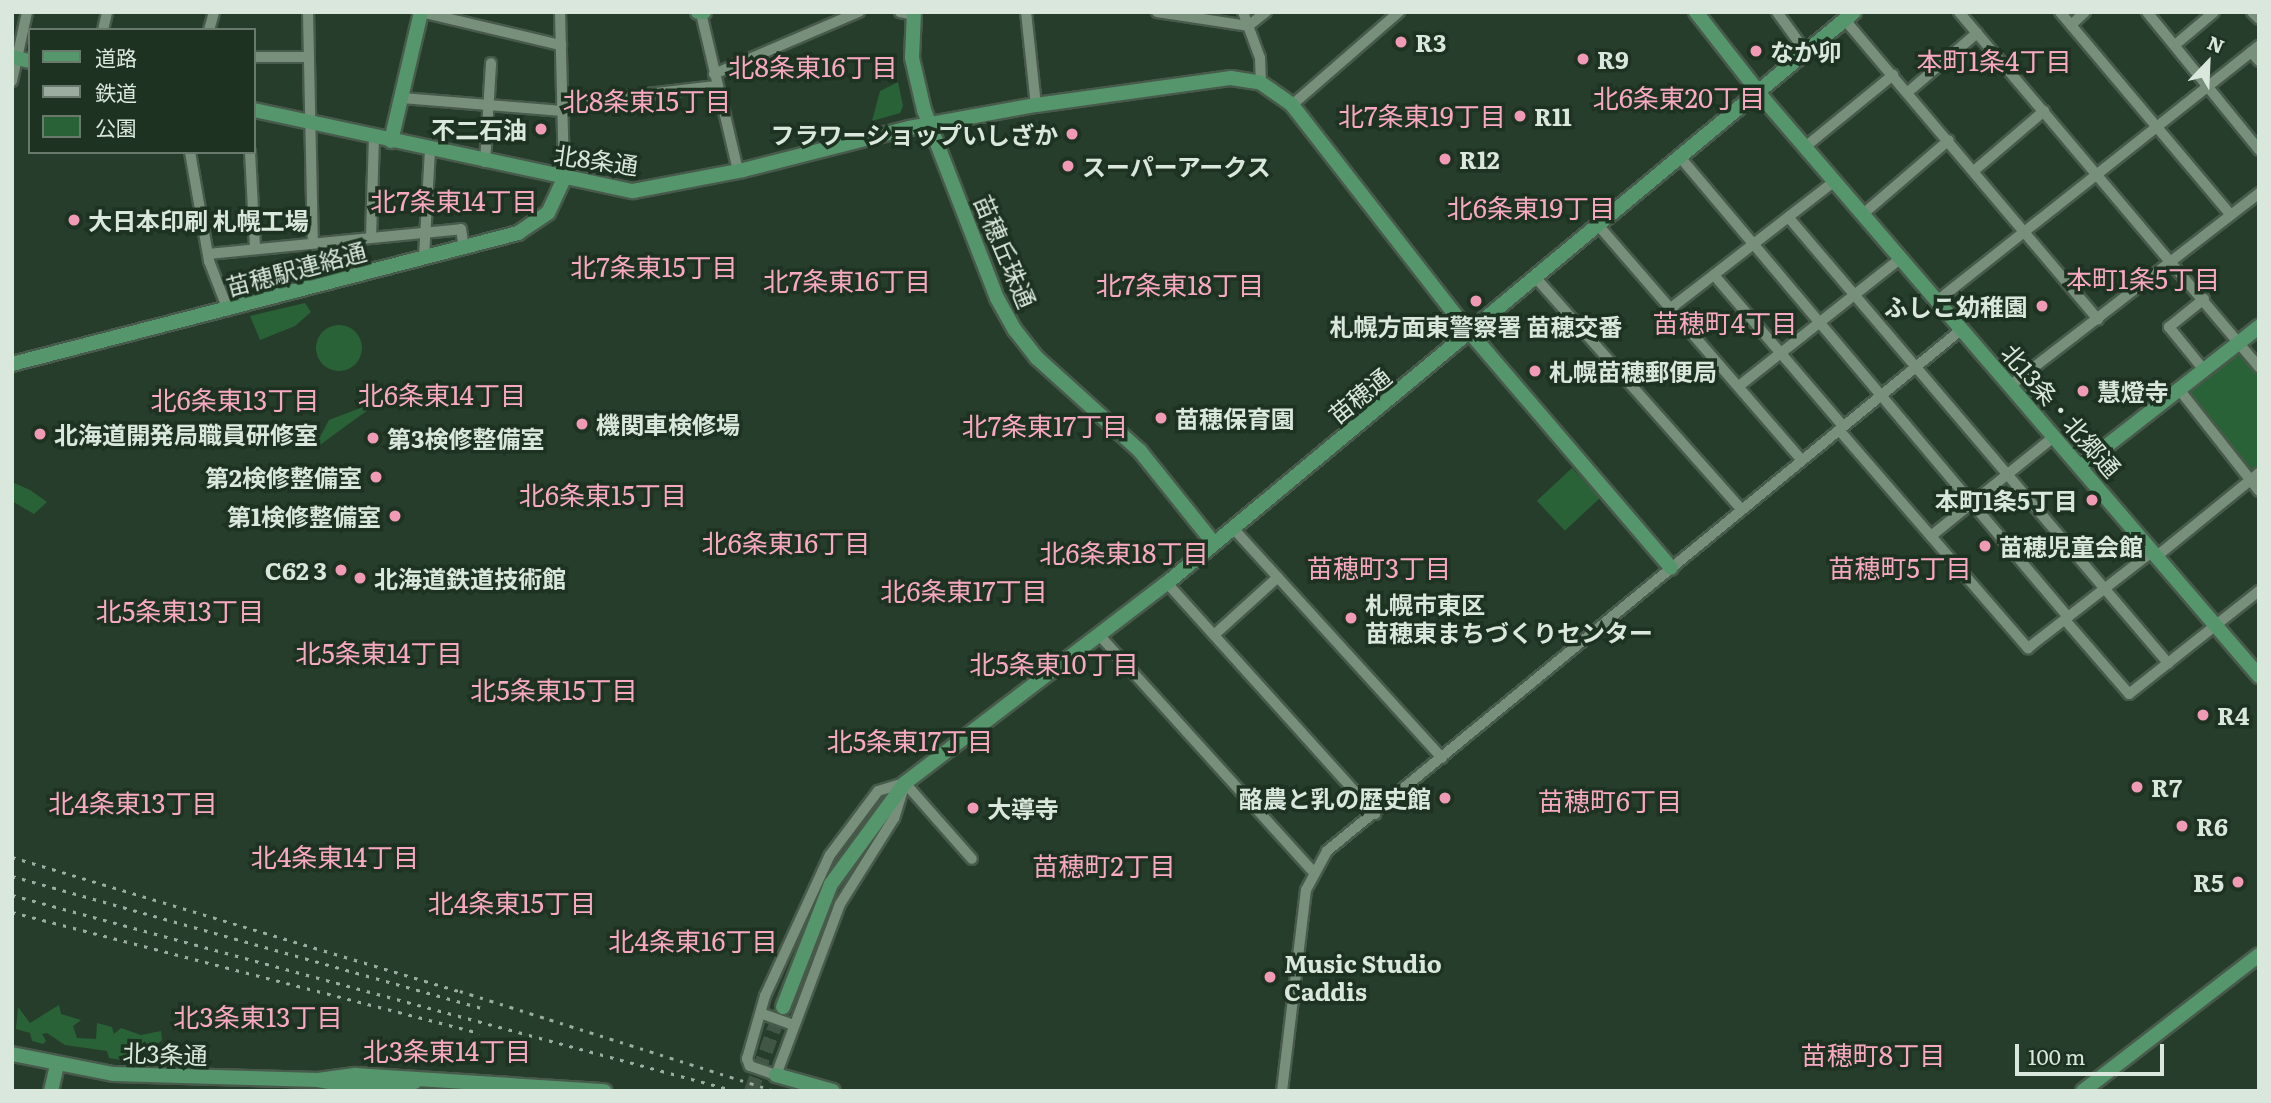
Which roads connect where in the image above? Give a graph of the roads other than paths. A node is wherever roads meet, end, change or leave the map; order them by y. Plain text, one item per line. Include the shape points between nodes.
1 (27, 12) edge
2 (308, 12) edge
3 (421, 12) edge
4 (561, 12) edge
5 (701, 12) edge
6 (859, 12) edge
7 (1026, 12) edge
8 (1157, 12) edge
9 (1243, 12) edge
10 (1266, 12) edge
11 (1399, 12) edge
12 (1696, 12) edge
13 (1777, 12) edge
14 (1959, 12) edge
15 (2060, 12) edge
16 (2085, 12) edge
17 (2147, 12) edge
18 (2214, 12) edge
19 (2252, 12) edge
20 (909, 13) edge
21 (1850, 16) edge
22 (2259, 19) edge
23 (2071, 24) junction
24 (1248, 26) junction
25 (1977, 33) junction
26 (561, 45) junction
27 (2175, 45) junction
28 (2255, 49) edge
29 (1805, 51) junction
30 (256, 57) edge
31 (308, 57) junction
32 (20, 59) edge
33 (2259, 61) edge
34 (491, 63) dead end
35 (714, 74) junction
36 (1893, 75) junction
37 (12, 81) edge
38 (1261, 83) junction
39 (716, 86) junction
40 (2208, 86) junction
41 (1757, 91) junction
42 (1908, 92) junction
43 (402, 97) junction
44 (488, 103) junction
45 (1036, 105) junction
46 (1292, 105) junction
47 (562, 107) junction
48 (256, 110) edge
49 (2044, 111) junction
50 (308, 122) junction
51 (932, 125) junction
52 (2157, 126) junction
53 (374, 137) junction
54 (1949, 140) junction
55 (391, 141) junction
56 (1805, 147) junction
57 (430, 150) junction
58 (2259, 150) edge
59 (190, 154) edge
60 (250, 154) edge
61 (1680, 157) junction
62 (485, 162) junction
63 (1975, 170) junction
64 (738, 171) junction
65 (2098, 174) junction
66 (564, 179) junction
67 (1835, 181) junction
68 (2259, 193) edge
69 (1863, 214) junction
70 (2231, 215) junction
71 (1789, 218) junction
72 (1598, 225) junction
73 (2026, 231) junction
74 (425, 233) junction
75 (371, 237) junction
76 (313, 243) junction
77 (1751, 246) junction
78 (464, 247) junction
79 (255, 249) junction
80 (208, 254) junction
81 (424, 257) junction
82 (1901, 258) junction
83 (2173, 262) junction
84 (1714, 275) junction
85 (1536, 278) junction
86 (1855, 296) junction
87 (2204, 299) junction
88 (1937, 301) junction
89 (1671, 308) junction
90 (228, 310) junction
91 (2098, 319) junction
92 (1818, 325) junction
93 (2259, 327) edge
94 (1962, 329) junction
95 (1470, 331) junction
96 (2240, 343) junction
97 (1780, 354) junction
98 (12, 364) edge
99 (1916, 366) junction
100 (2259, 367) edge
101 (2204, 370) junction
102 (2011, 385) junction
103 (1739, 386) junction
104 (2178, 388) junction
105 (1880, 394) junction
106 (1841, 428) junction
107 (2055, 436) junction
108 (1801, 459) junction
109 (2081, 466) junction
110 (2259, 473) edge
111 (2010, 476) junction
112 (2250, 480) junction
113 (2259, 491) edge
114 (1973, 505) junction
115 (1741, 509) junction
116 (1232, 527) junction
117 (1931, 536) junction
118 (1213, 542) junction
119 (2155, 553) junction
120 (1671, 568) junction
121 (1279, 577) junction
122 (1167, 583) junction
123 (2105, 589) junction
124 (2259, 591) edge
125 (2067, 619) junction
126 (2215, 625) junction
127 (1214, 635) junction
128 (1101, 637) junction
129 (2168, 663) junction
130 (2259, 677) edge
131 (1442, 758) junction
132 (905, 783) junction
133 (1375, 814) junction
134 (972, 859) dead end
135 (1313, 873) junction
136 (2259, 955) edge
137 (783, 1007) tunnel mouth
138 (763, 1014) junction
139 (794, 1025) junction
140 (12, 1054) edge
141 (57, 1064) junction
142 (776, 1075) junction
143 (334, 1084) edge
144 (319, 1085) edge
145 (51, 1091) edge
146 (604, 1091) edge
147 (833, 1091) edge
148 (1282, 1091) edge
149 (2083, 1091) edge

1 - 32 street
2 - 31 street
3 - 26 street
3 - 43 street
4 - 26 street
5 - 35 street
6 - 35 street
7 - 45 street
8 - 24 street
9 - 24 street
10 - 24 street
11 - 46 street
12 - 41 street, 北13条・北郷通
13 - 29 street
14 - 25 street
15 - 23 street
16 - 23 street
17 - 27 street
18 - 27 street
19 - 22 street
20 - 51 street, 苗穂丘珠通 via 912,58
21 - 29 street, 苗穂通
21 - 36 street
23 - 52 street
24 - 38 street via 1260,58
25 - 42 street
25 - 49 street
26 - 47 street
27 - 40 street
28 - 33 street
28 - 40 street
29 - 41 street, 苗穂通
30 - 31 street
31 - 50 street
32 - 37 street
34 - 44 street
35 - 39 street
36 - 42 street
36 - 56 street
38 - 45 street, 北8条通 via 1231,78
38 - 46 street
39 - 47 street
39 - 64 street
40 - 52 street
40 - 58 street
41 - 56 street, 北13条・北郷通
41 - 61 street, 苗穂通
42 - 54 street
43 - 44 street
43 - 55 street
44 - 47 street
44 - 62 street
45 - 51 street, 北8条通
46 - 95 street
47 - 66 street
48 - 50 street, 北8条通
49 - 63 street
49 - 65 street
50 - 53 street, 北8条通
50 - 76 street
51 - 64 street, 北8条通
51 - 118 street, 苗穂丘珠通 via 997,298 1015,330 1037,358 1140,451
52 - 65 street
52 - 70 street
53 - 55 street, 北8条通
53 - 75 street
54 - 63 street
54 - 69 street
55 - 57 street, 北8条通
56 - 67 street, 北13条・北郷通
57 - 62 street, 北8条通
57 - 74 street
59 - 80 street
60 - 79 street
61 - 72 street, 苗穂通
61 - 77 street
62 - 66 street, 北8条通
63 - 73 street
64 - 66 street, 北8条通 via 632,191
65 - 73 street
65 - 83 street
66 - 78 street, 苗穂駅連絡通 via 553,207 529,227
67 - 69 street, 北13条・北郷通
67 - 71 street
68 - 70 street
69 - 82 street, 北13条・北郷通
70 - 83 street
71 - 77 street
71 - 86 street
72 - 85 street, 苗穂通
72 - 89 street
73 - 88 street
73 - 91 street
74 - 75 street
74 - 78 street via 461,229
74 - 81 street
75 - 76 street
76 - 79 street
77 - 84 street
77 - 92 street
78 - 81 street, 苗穂駅連絡通
79 - 80 street
80 - 90 street
81 - 90 street, 苗穂駅連絡通
82 - 86 street
82 - 88 street, 北13条・北郷通
83 - 87 street
83 - 91 street
84 - 89 street
84 - 97 street
85 - 95 street, 苗穂通
85 - 115 street
86 - 92 street
86 - 99 street
87 - 96 street
87 - 101 street via 2169,327
88 - 94 street, 北13条・北郷通
89 - 103 street
90 - 98 street, 苗穂駅連絡通
91 - 102 street
92 - 97 street
92 - 105 street
93 - 96 street
94 - 99 street
94 - 102 street, 北13条・北郷通
95 - 116 street, 苗穂通
95 - 120 street
96 - 100 street
96 - 101 street
97 - 103 street
97 - 106 street
99 - 105 street
99 - 111 street
101 - 104 street
102 - 107 street, 北13条・北郷通
103 - 108 street
104 - 109 street
104 - 112 street
105 - 106 street
105 - 114 street
106 - 108 street
106 - 117 street
107 - 109 street, 北13条・北郷通
107 - 111 street
108 - 115 street
109 - 119 street, 北13条・北郷通
110 - 112 street
111 - 114 street
111 - 123 street
112 - 113 street
112 - 119 street
114 - 117 street
114 - 125 street
115 - 120 street
116 - 118 street, 苗穂通
116 - 121 street
117 - 125 street via 2028,648
118 - 122 street
119 - 123 street
119 - 126 street, 北13条・北郷通
120 - 131 street
121 - 127 street
121 - 131 street
122 - 127 street
122 - 128 street
123 - 125 street
123 - 129 street
124 - 126 street
125 - 129 street via 2129,694
126 - 129 street
126 - 130 street, 北13条・北郷通
127 - 133 street
128 - 132 street
128 - 135 street
131 - 133 street
132 - 134 street
132 - 137 street via 831,884
132 - 138 street via 878,791 830,855 786,943
132 - 139 street via 894,818 840,904
133 - 135 street via 1327,851
135 - 148 street via 1299,932
136 - 149 street
138 - 139 street
138 - 142 street via 747,1059 750,1066
139 - 142 street
140 - 141 street, 北3条通
141 - 144 street, 北3条通 via 113,1074
141 - 145 street
142 - 147 street
143 - 144 street, 北3条通
143 - 146 street via 415,1082

